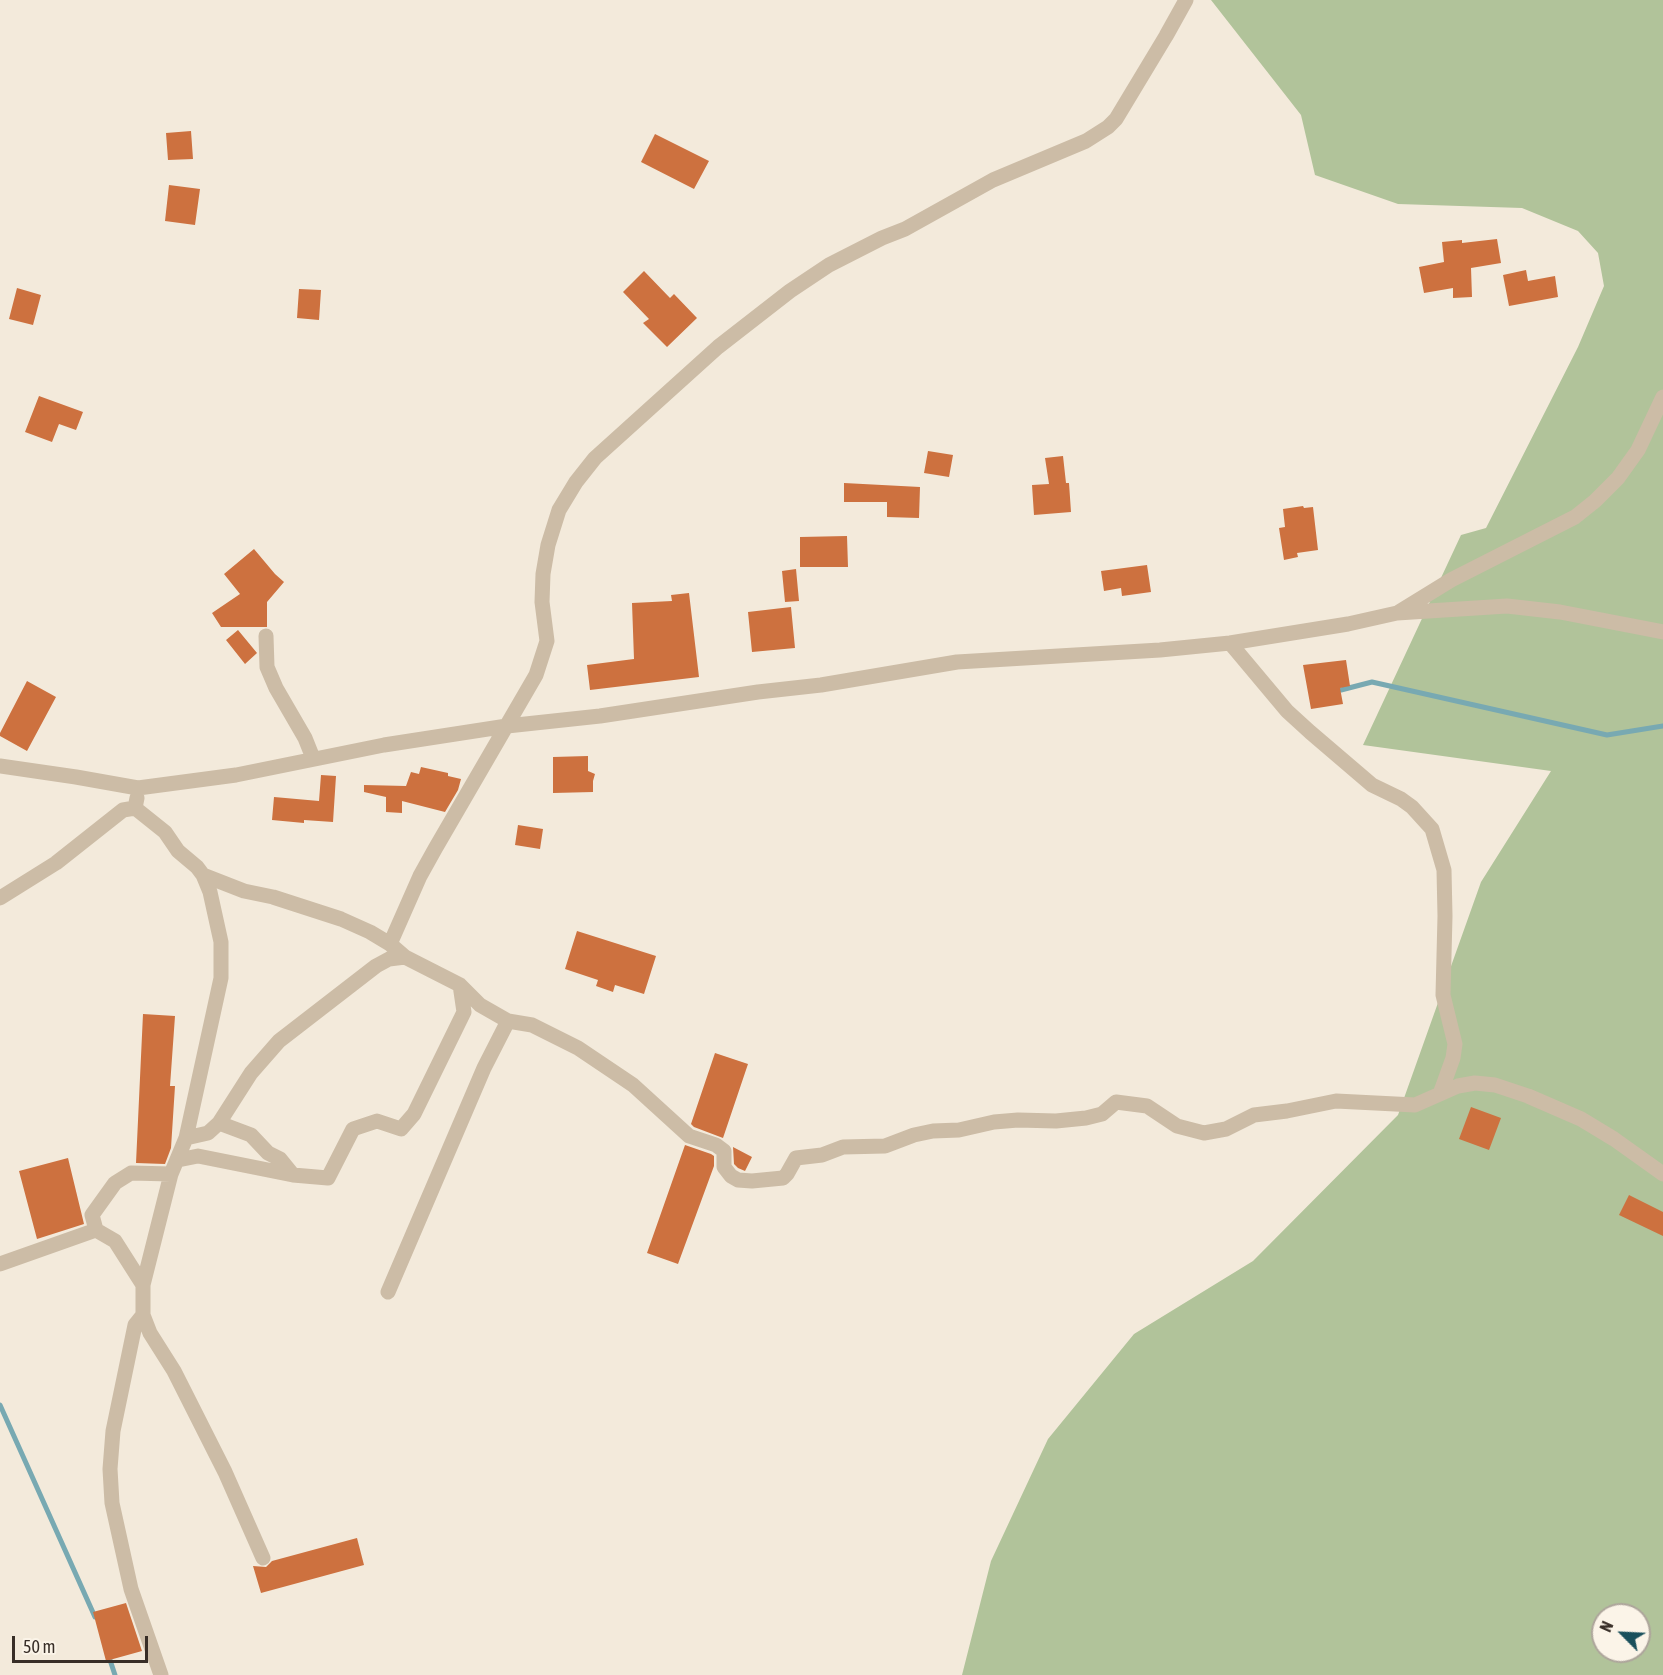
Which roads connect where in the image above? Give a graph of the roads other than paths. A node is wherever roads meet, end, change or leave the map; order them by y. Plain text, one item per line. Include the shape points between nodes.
1 (1186, 0) edge
2 (1663, 397) edge
3 (1397, 613) junction
4 (1663, 632) edge
5 (266, 636) dead end
6 (1230, 643) junction
7 (507, 726) junction
8 (313, 758) junction
9 (0, 766) edge
10 (138, 788) junction
11 (135, 808) junction
12 (203, 875) junction
13 (0, 898) edge
14 (390, 944) junction
15 (405, 957) junction
16 (460, 985) junction
17 (508, 1021) junction
18 (1440, 1094) junction
19 (219, 1123) junction
20 (186, 1138) junction
21 (178, 1160) junction
22 (171, 1174) junction
23 (1663, 1174) edge
24 (293, 1175) junction
25 (96, 1230) junction
26 (0, 1264) edge
27 (143, 1285) junction
28 (388, 1292) dead end
29 (143, 1315) junction
30 (263, 1558) dead end
31 (161, 1675) edge

1 - 7 street via 1108,127 1086,141 993,180 829,265 727,340 595,458 559,510 543,574 547,642 536,675
2 - 3 street via 1638,450 1595,501 1575,517 1451,580
3 - 4 street via 1507,606
3 - 6 street
5 - 8 street via 267,667
6 - 7 street via 957,662 821,685
6 - 18 street via 1287,711 1372,785 1412,807 1432,829 1444,870 1442,985 1455,1044
7 - 8 street
7 - 14 street via 435,849
8 - 10 street via 236,775
9 - 10 street
10 - 11 street
11 - 12 street via 165,832
11 - 13 street via 123,810 56,863
12 - 14 street via 341,919
12 - 20 street via 221,942 222,978
14 - 15 street
15 - 16 street
15 - 19 street via 376,966 279,1041 251,1073
16 - 17 street via 480,1005
16 - 24 street via 464,1012 414,1114 401,1129 377,1121 353,1129 328,1178
17 - 18 street via 532,1025 578,1048 633,1085 689,1136 724,1151 724,1167 738,1180 783,1178 796,1158 822,1155 843,1147 885,1146 914,1135 994,1122 1086,1118 1102,1114 1116,1102 1147,1106 1177,1126 1204,1132 1226,1129 1254,1115 1336,1101 1415,1105
17 - 28 street
18 - 23 street via 1475,1083 1528,1096 1581,1119
19 - 20 street via 208,1133
19 - 24 street via 251,1135
20 - 21 street
21 - 22 street
21 - 24 street via 198,1156
22 - 25 street via 131,1173 114,1183 92,1215
22 - 27 street
25 - 26 street
25 - 27 street via 115,1241
27 - 29 street
29 - 30 street via 225,1472
29 - 31 street via 135,1325 113,1431 110,1469 112,1503 131,1589

